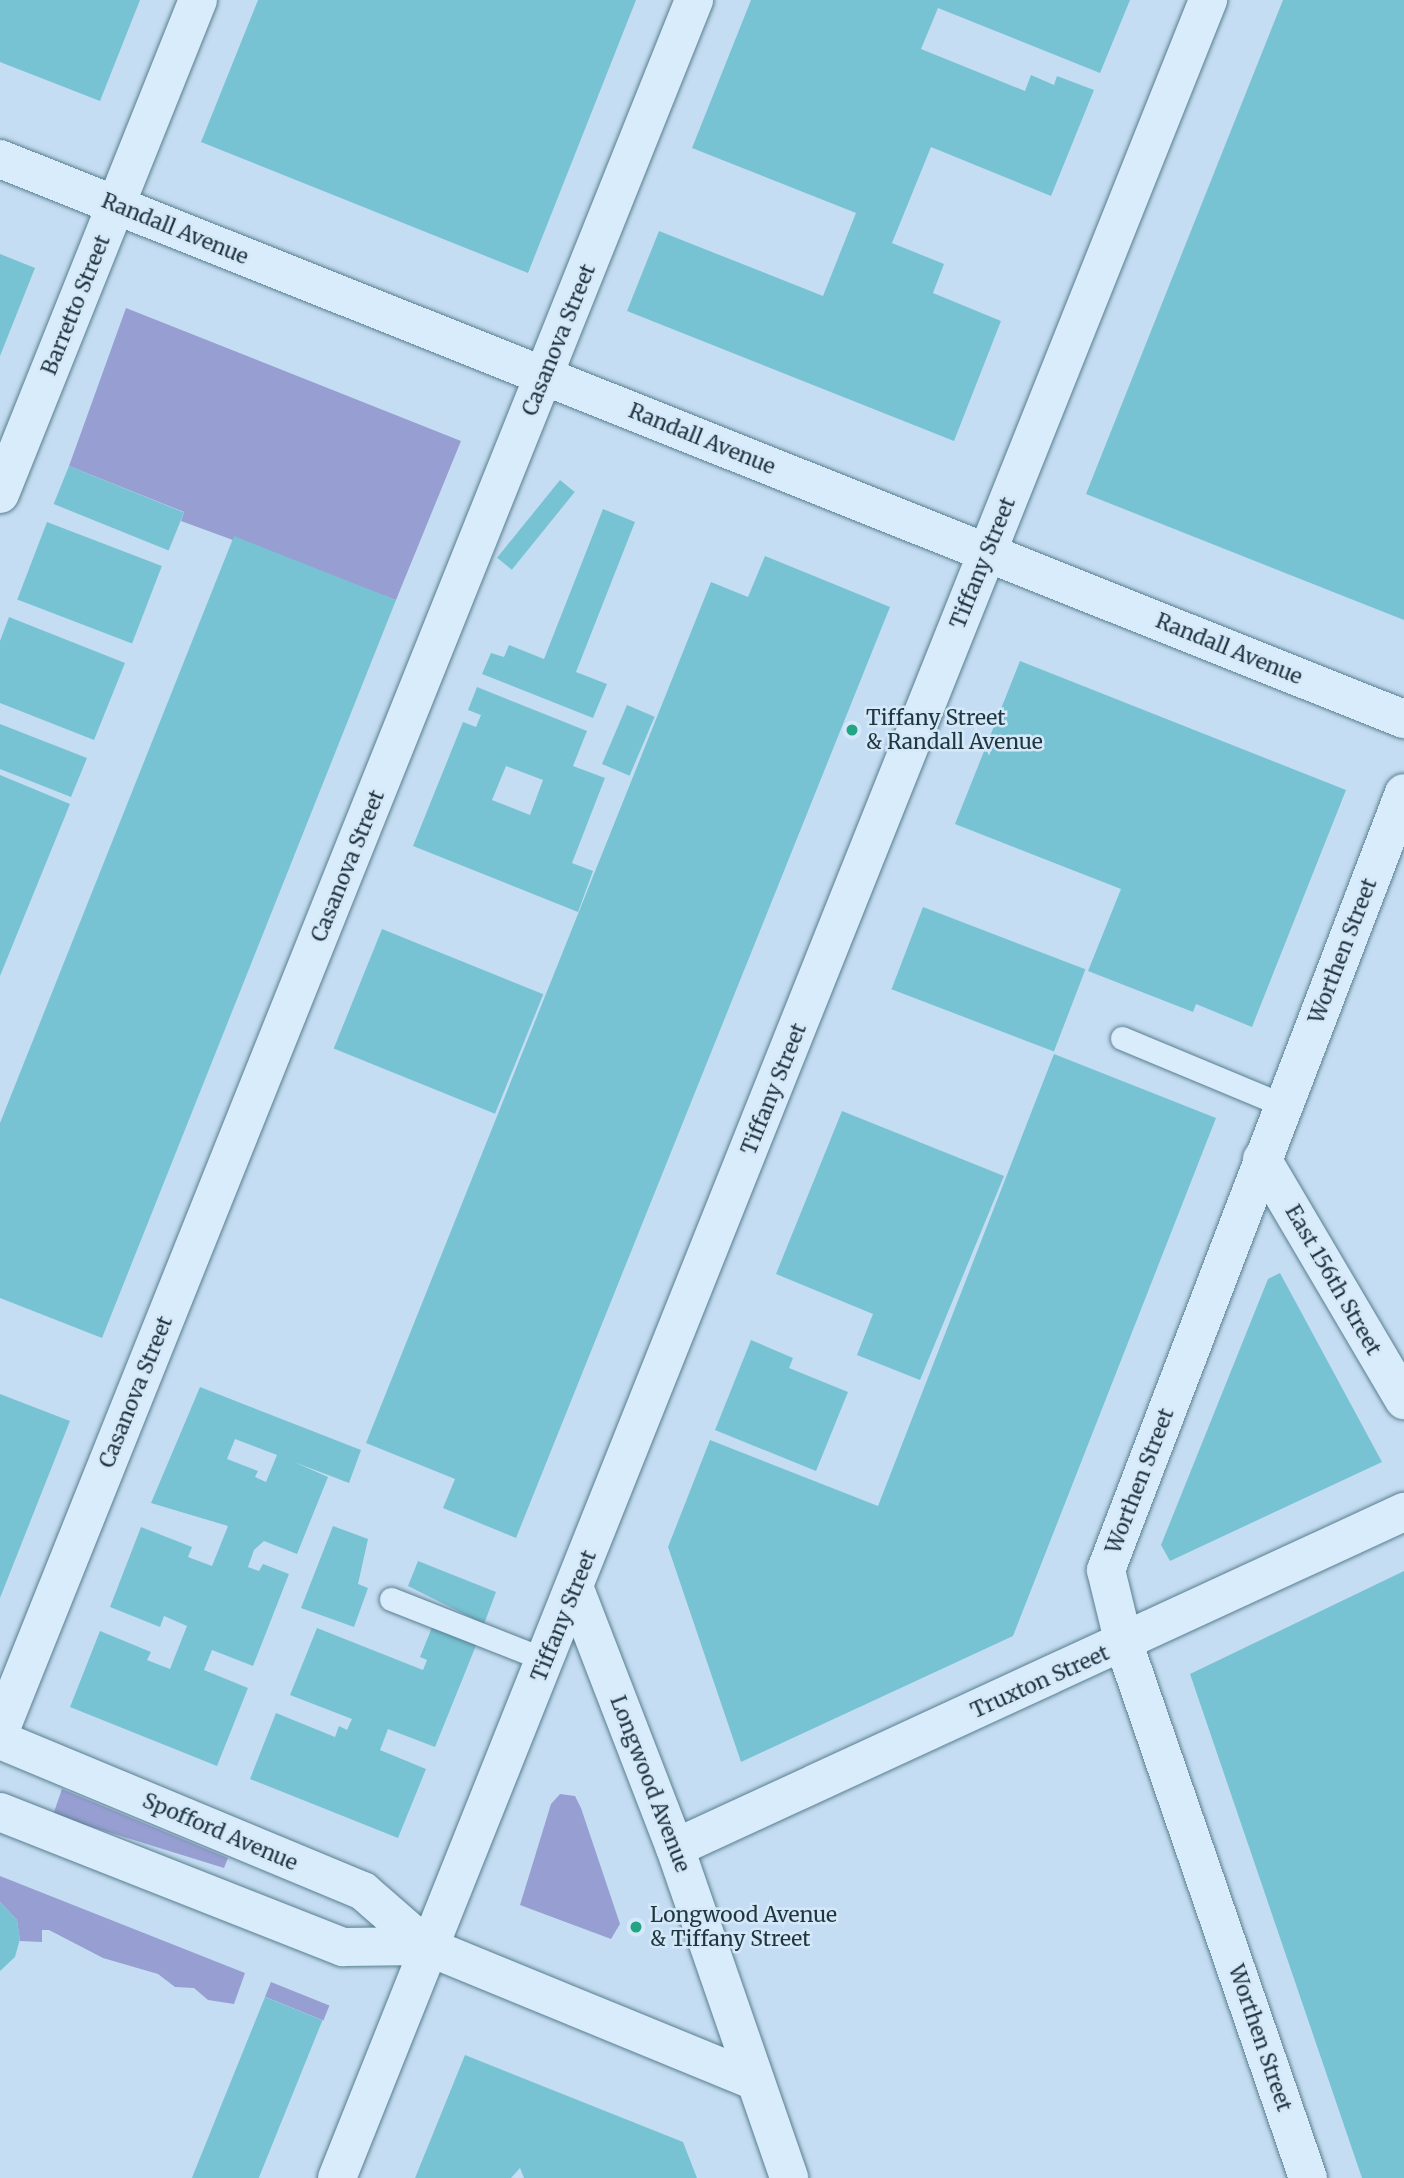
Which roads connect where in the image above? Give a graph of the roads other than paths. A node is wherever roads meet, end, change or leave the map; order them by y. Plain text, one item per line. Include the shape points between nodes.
1 (198, 0) edge
2 (694, 0) edge
3 (1208, 0) edge
4 (0, 159) edge
5 (116, 206) junction
6 (544, 376) junction
7 (0, 494) edge
8 (988, 552) junction
9 (1404, 719) edge
10 (1404, 793) edge
11 (1122, 1038) dead end
12 (1283, 1105) junction
13 (1262, 1159) junction
14 (1404, 1400) edge
15 (1404, 1512) edge
16 (575, 1589) junction
17 (391, 1599) dead end
18 (1125, 1644) junction
19 (546, 1660) junction
20 (0, 1731) edge
21 (0, 1740) edge
22 (0, 1812) edge
23 (675, 1848) junction
24 (426, 1947) junction
25 (755, 2081) junction
26 (337, 2178) edge
27 (789, 2178) edge
28 (1308, 2178) edge

1 - 5 street, Barretto Street
2 - 6 street, Casanova Street
3 - 8 street, Tiffany Street
4 - 5 street, Randall Avenue
5 - 6 street, Randall Avenue
5 - 7 street, Barretto Street
6 - 8 street, Randall Avenue
6 - 20 street, Casanova Street
8 - 9 street, Randall Avenue
8 - 16 street, Tiffany Street
10 - 12 street, Worthen Street
11 - 12 lane
12 - 13 street, Worthen Street
13 - 14 street, East 156th Street
13 - 18 street, Worthen Street via 1106,1570
15 - 18 street, Truxton Street
16 - 19 street, Tiffany Street
16 - 23 street, Longwood Avenue
17 - 19 lane
18 - 23 street, Truxton Street
18 - 28 street, Worthen Street
19 - 24 street, Tiffany Street
21 - 24 street, Spofford Avenue via 363,1891
22 - 24 street, Spofford Avenue via 343,1947
23 - 25 street, Longwood Avenue
24 - 25 street, Spofford Avenue
24 - 26 street, Tiffany Street
25 - 27 street, Longwood Avenue

